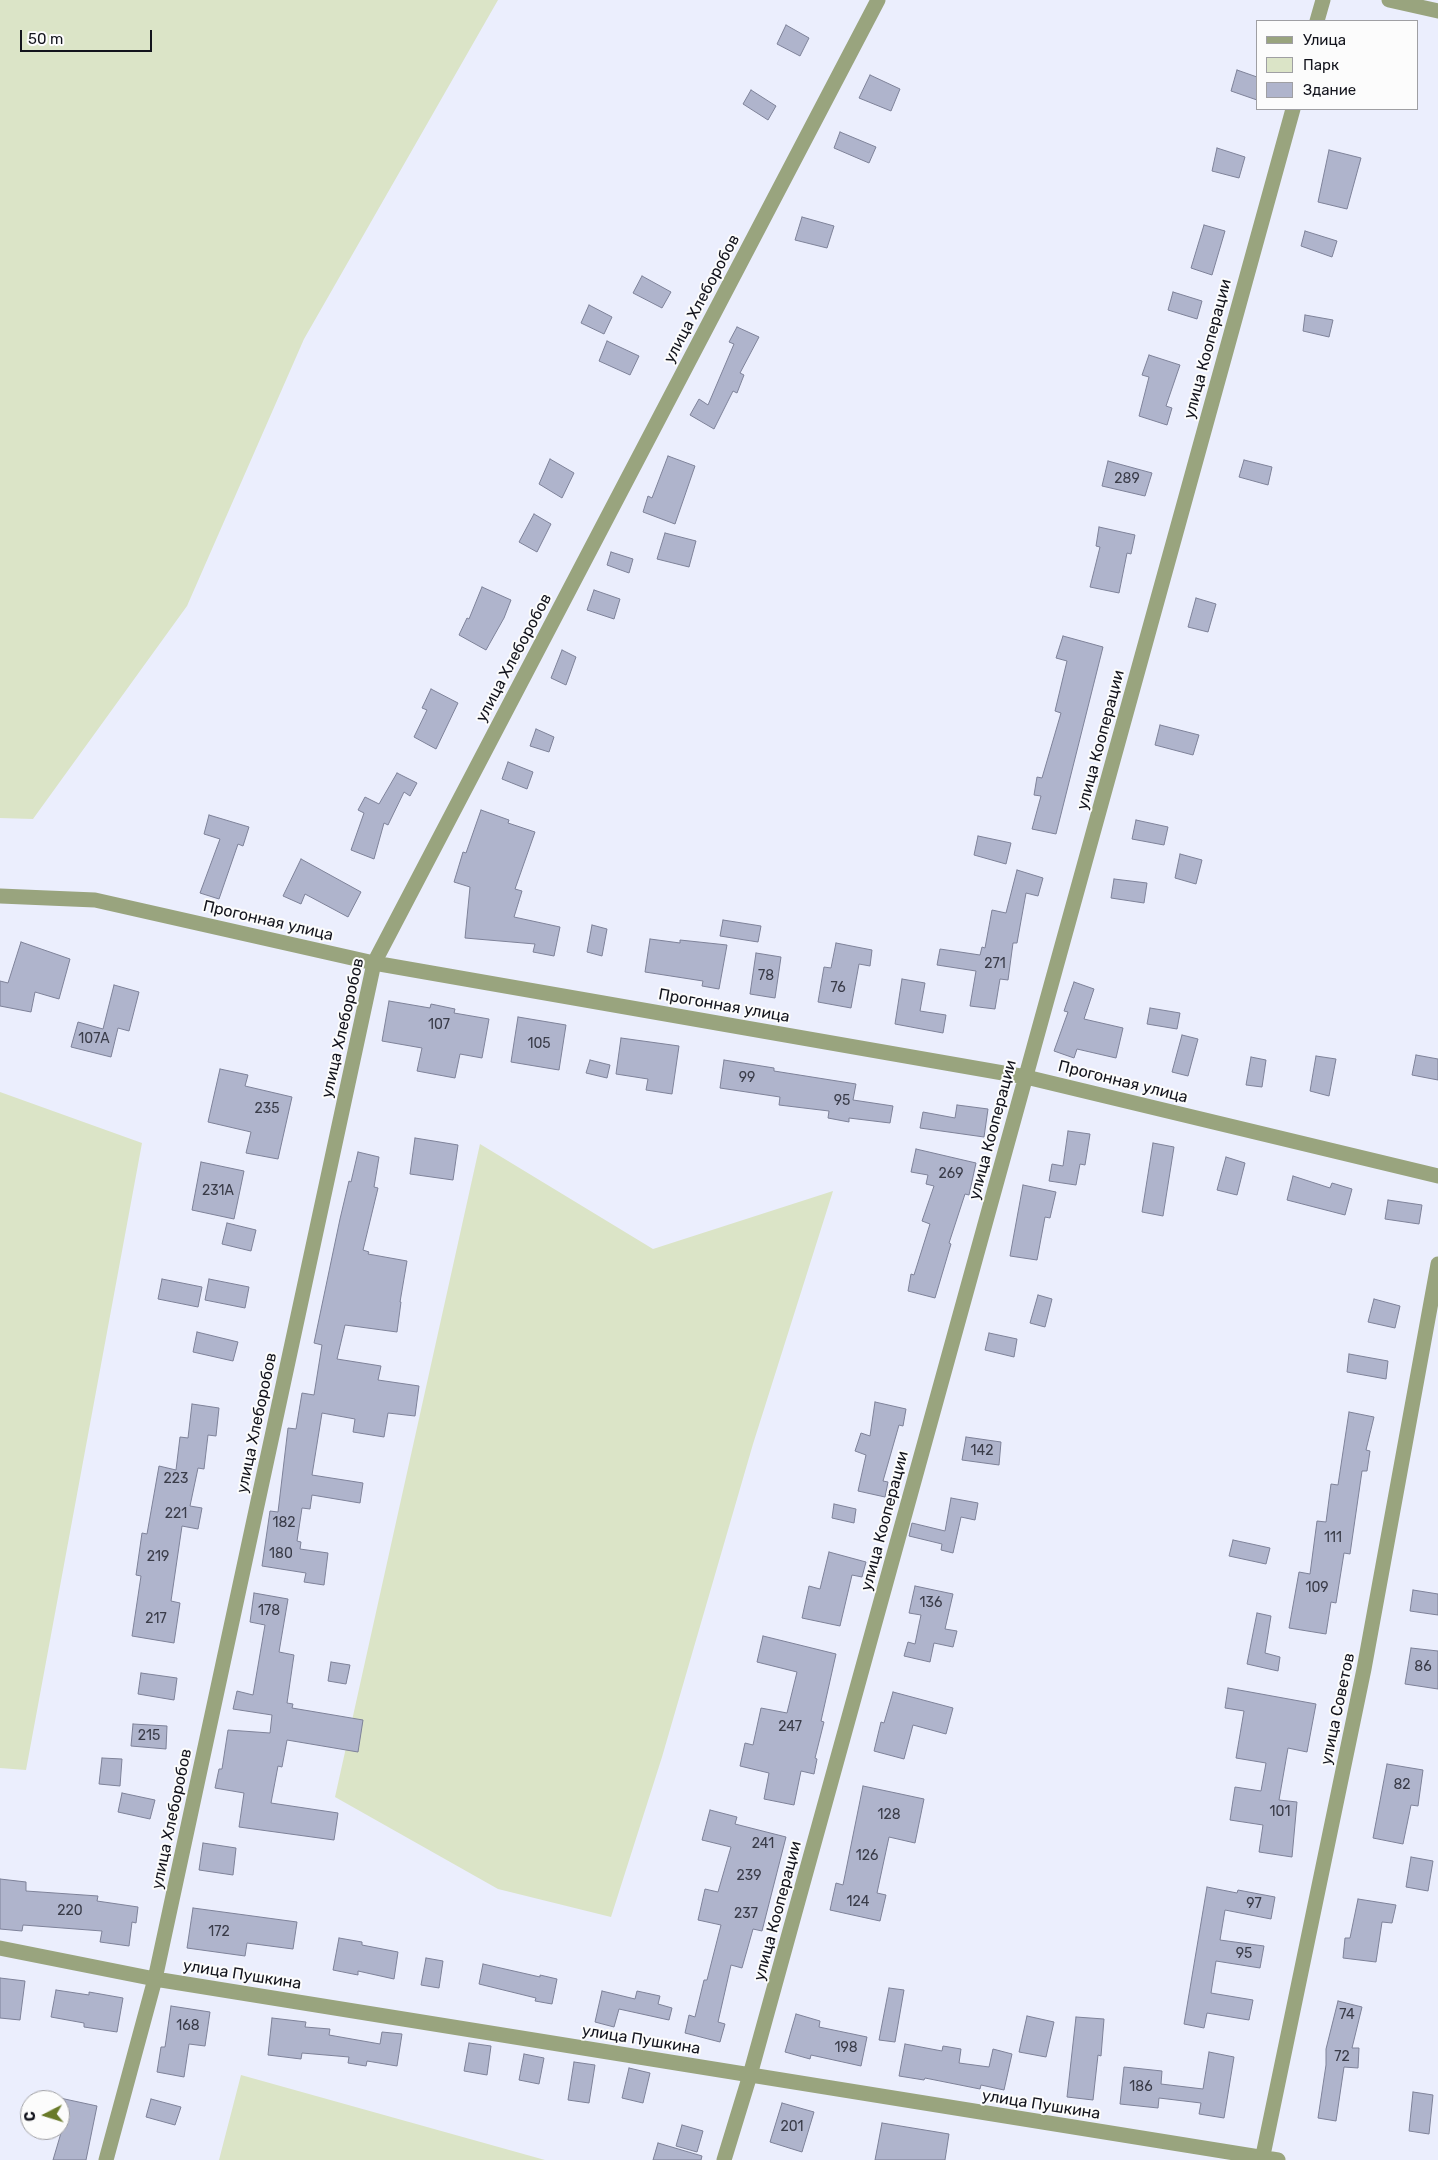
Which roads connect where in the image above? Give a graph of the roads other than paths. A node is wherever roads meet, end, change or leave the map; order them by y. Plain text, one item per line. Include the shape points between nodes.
1 (878, 0) edge
2 (1323, 0) edge
3 (1390, 0) edge
4 (1438, 11) edge
5 (1317, 20) edge
6 (1293, 110) edge
7 (0, 896) edge
8 (374, 963) junction
9 (1026, 1077) junction
10 (1438, 1176) edge
11 (1438, 1264) edge
12 (0, 1948) edge
13 (155, 1979) junction
14 (750, 2075) junction
15 (1262, 2159) edge
16 (106, 2160) edge
17 (724, 2160) edge
18 (1278, 2160) edge

1 - 8 street, улица Хлеборобов
2 - 5 street
3 - 4 street
6 - 9 street, улица Кооперации
7 - 8 street, Прогонная улица via 96,900
8 - 9 street, Прогонная улица
8 - 13 street, улица Хлеборобов
9 - 10 street, Прогонная улица
9 - 14 street, улица Кооперации
11 - 15 street, улица Советов via 1364,1669
12 - 13 street, улица Пушкина
13 - 14 street, улица Пушкина
13 - 16 street, улица Хлеборобов
14 - 15 street, улица Пушкина
14 - 17 street, улица Кооперации
15 - 18 street, улица Пушкина

